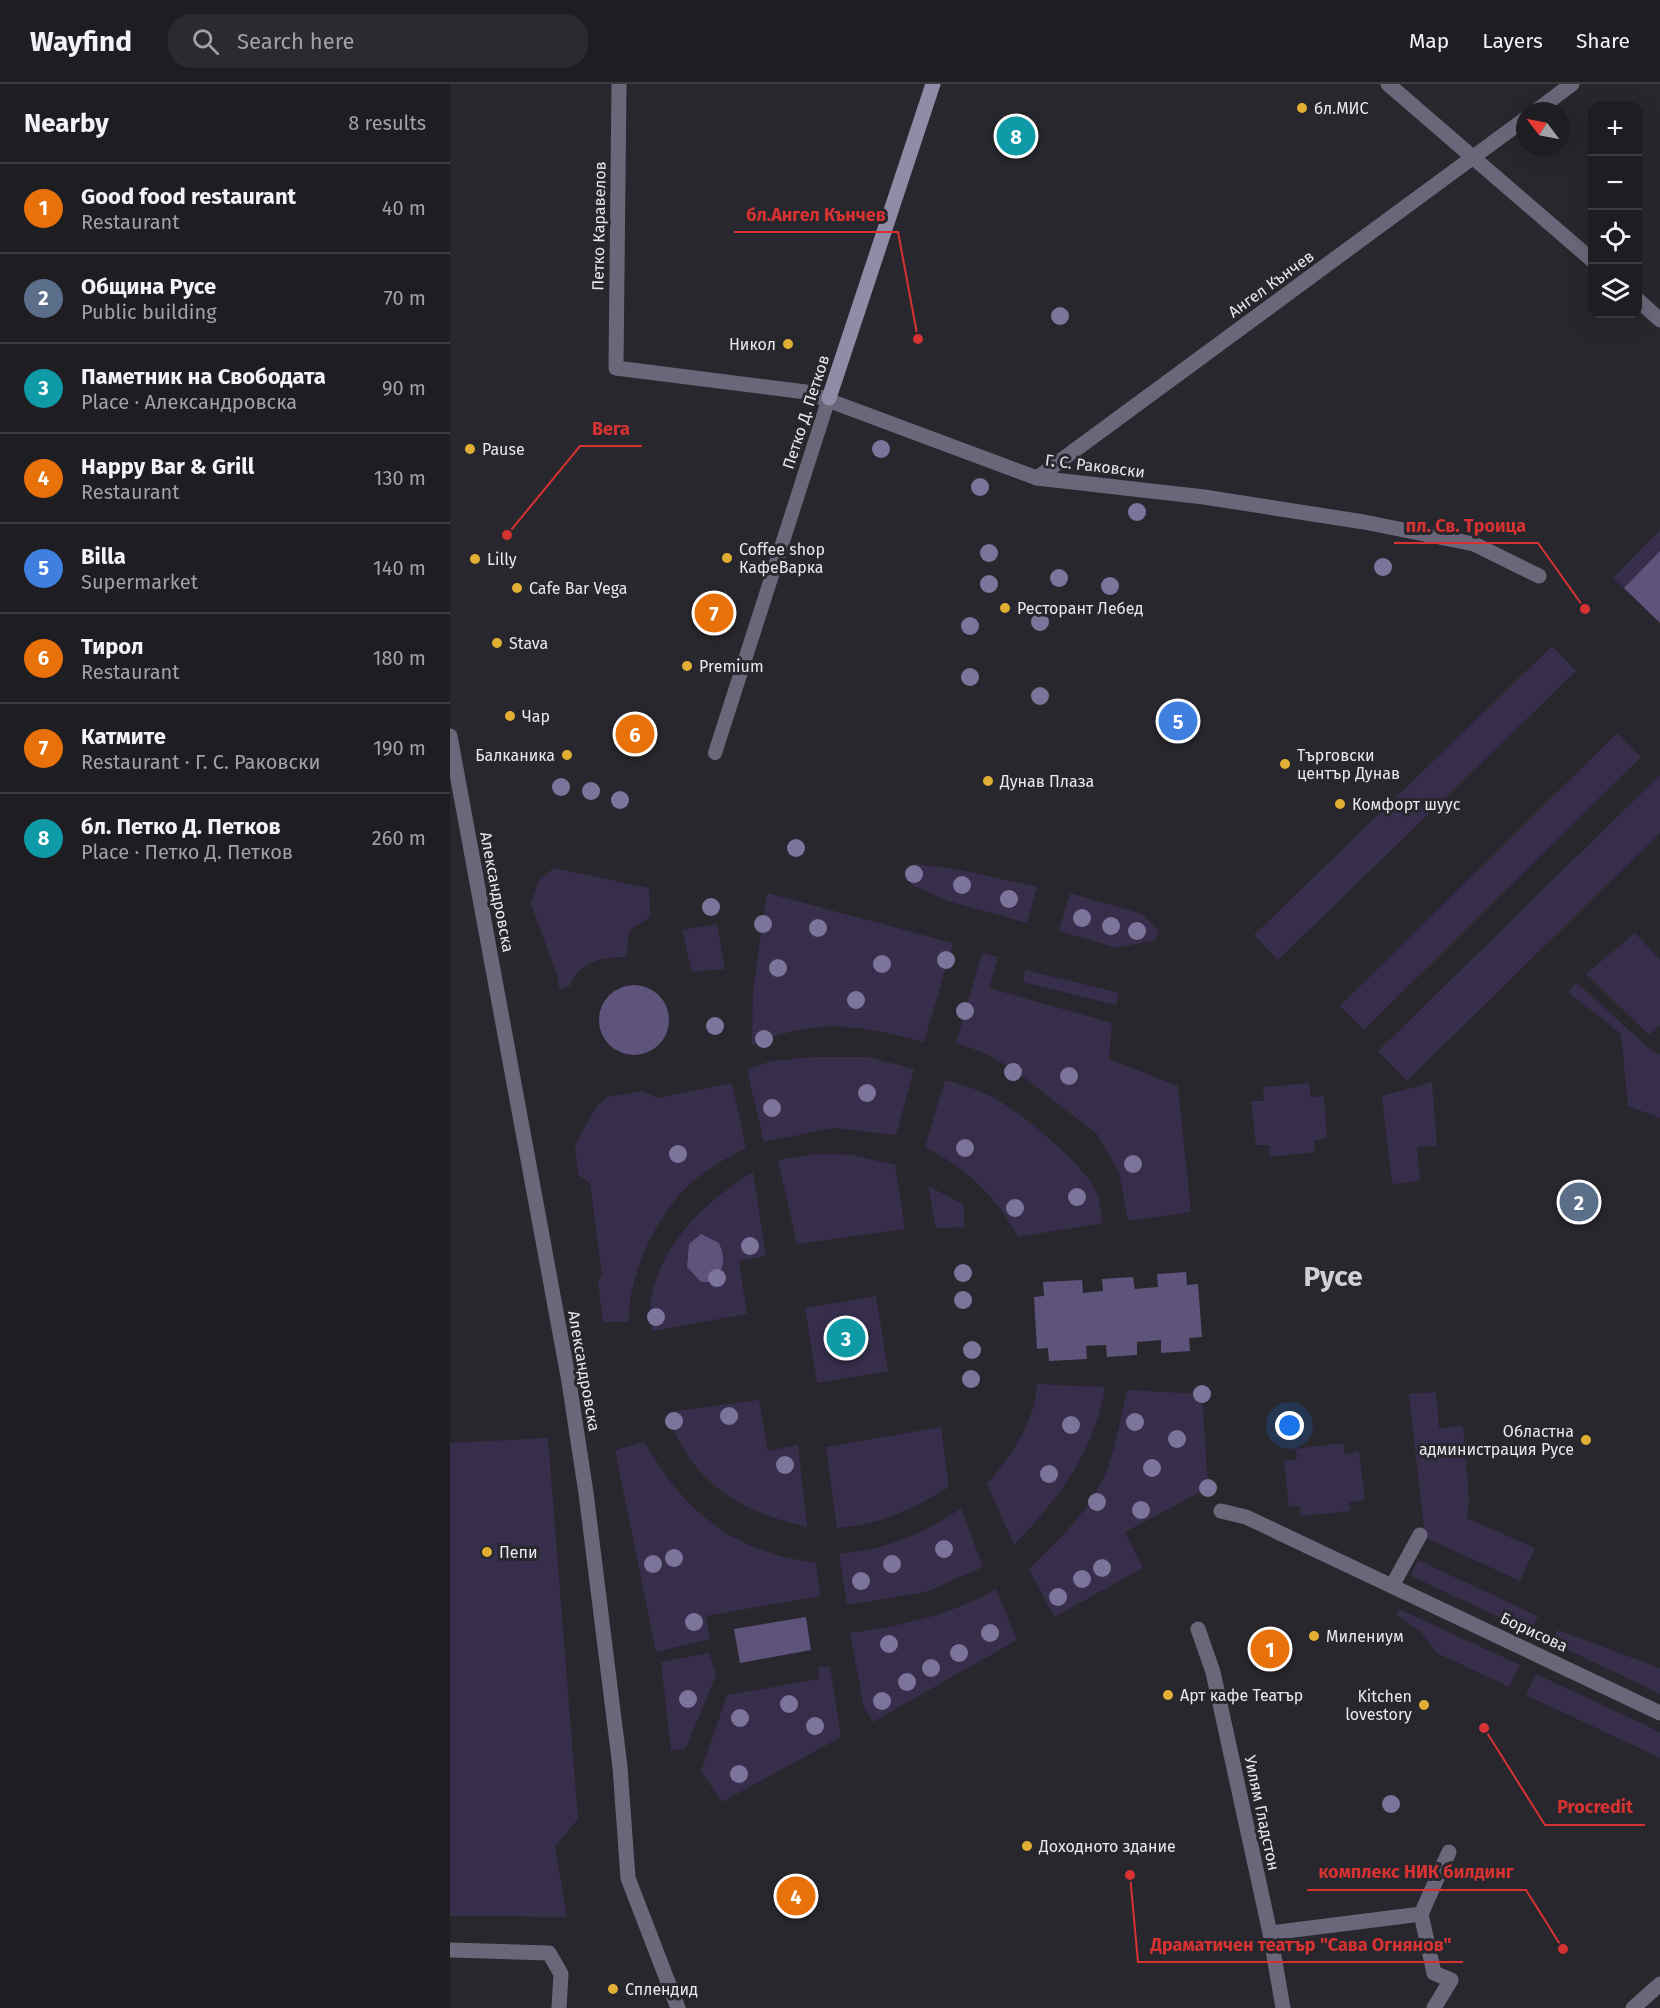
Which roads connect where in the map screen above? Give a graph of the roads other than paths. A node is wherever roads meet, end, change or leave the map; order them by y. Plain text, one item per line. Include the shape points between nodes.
1 (619, 84) edge
2 (933, 84) edge
3 (1388, 84) edge
4 (1572, 84) edge
5 (1548, 102) edge
6 (1516, 126) edge
7 (1475, 157) junction
8 (1588, 256) edge
9 (1642, 304) edge
10 (1660, 320) edge
11 (616, 368) joint
12 (829, 398) junction
13 (1037, 478) junction
14 (1539, 576) dead end
15 (450, 736) edge
16 (715, 753) dead end
17 (1221, 1511) dead end
18 (1420, 1535) dead end
19 (1392, 1586) junction
20 (1198, 1629) dead end
21 (1660, 1713) edge
22 (1449, 1852) dead end
23 (1421, 1914) junction
24 (1270, 1934) junction
25 (450, 1950) edge
26 (1660, 1984) edge
27 (559, 2008) edge
28 (678, 2008) edge
29 (1283, 2008) edge
30 (1434, 2008) edge
31 (1633, 2008) edge

1 - 11 street, Петко Каравелов
2 - 12 street, Петко Д. Петков
3 - 7 street
4 - 5 street
6 - 7 street, Ангел Кънчев
7 - 8 street
7 - 13 street, Ангел Кънчев
9 - 10 street
11 - 12 street, Г. С. Раковски
12 - 13 street, Г. С. Раковски
12 - 16 lane, Петко Д. Петков
13 - 14 street, Г. С. Раковски via 1204,497 1423,533 1474,544
15 - 28 street, Александровска via 569,1382 620,1767 628,1878
17 - 19 street, Борисова via 1246,1518
18 - 19 street
19 - 21 street, Борисова
20 - 24 street, Уилям Гладстон via 1213,1672
22 - 23 street
23 - 24 street
23 - 30 street via 1434,1973 1451,1980
24 - 29 street, Уилям Гладстон
25 - 27 street via 549,1953 561,1974
26 - 31 street

